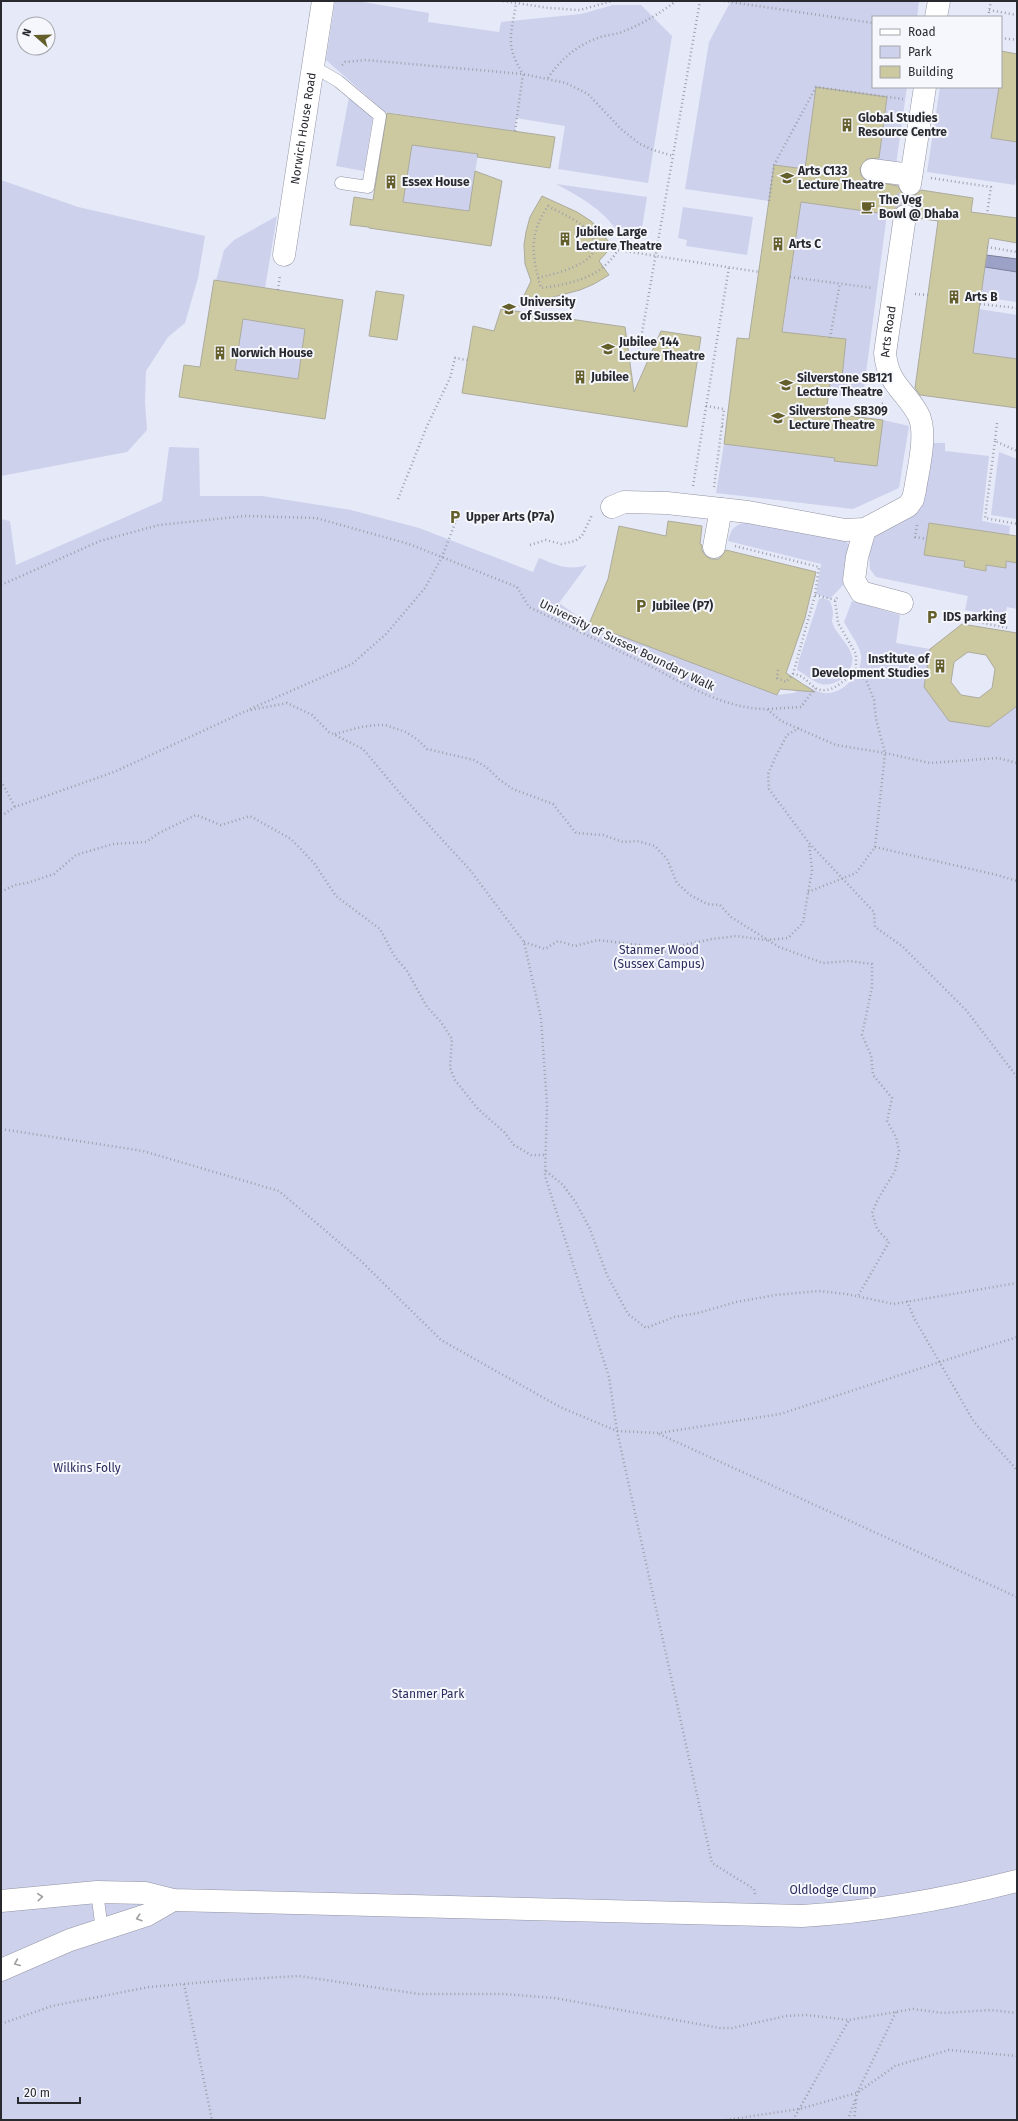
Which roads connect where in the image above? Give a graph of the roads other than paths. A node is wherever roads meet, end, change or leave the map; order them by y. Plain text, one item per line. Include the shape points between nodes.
1 (323, 1) edge
2 (322, 71) junction
3 (924, 94) edge
4 (872, 170) dead end
5 (341, 183) dead end
6 (905, 216) tunnel mouth
7 (282, 262) road end
8 (707, 507) junction
9 (603, 509) road end
10 (865, 529) junction
11 (715, 544) road end
12 (902, 603) dead end
13 (1017, 1881) edge
14 (96, 1892) junction
15 (173, 1900) junction
16 (1, 1901) edge
17 (102, 1930) junction
18 (1, 1970) edge

1 - 2 street, Norwich House Road
2 - 5 lane via 380,116 368,187
2 - 7 street, Norwich House Road
3 - 4 street via 917,179
6 - 10 street, Arts Road via 885,353 893,380 918,414 923,433 913,499 908,506
8 - 9 street, Arts Road via 642,501 624,502
8 - 10 street, Arts Road via 845,530
8 - 11 street
10 - 12 street via 854,580 861,592
13 - 15 street via 967,1894 856,1912 802,1916
14 - 15 street via 145,1893
16 -> 14 street
14 - 17 lane
15 -> 17 street via 147,1915
17 -> 18 street via 70,1940

